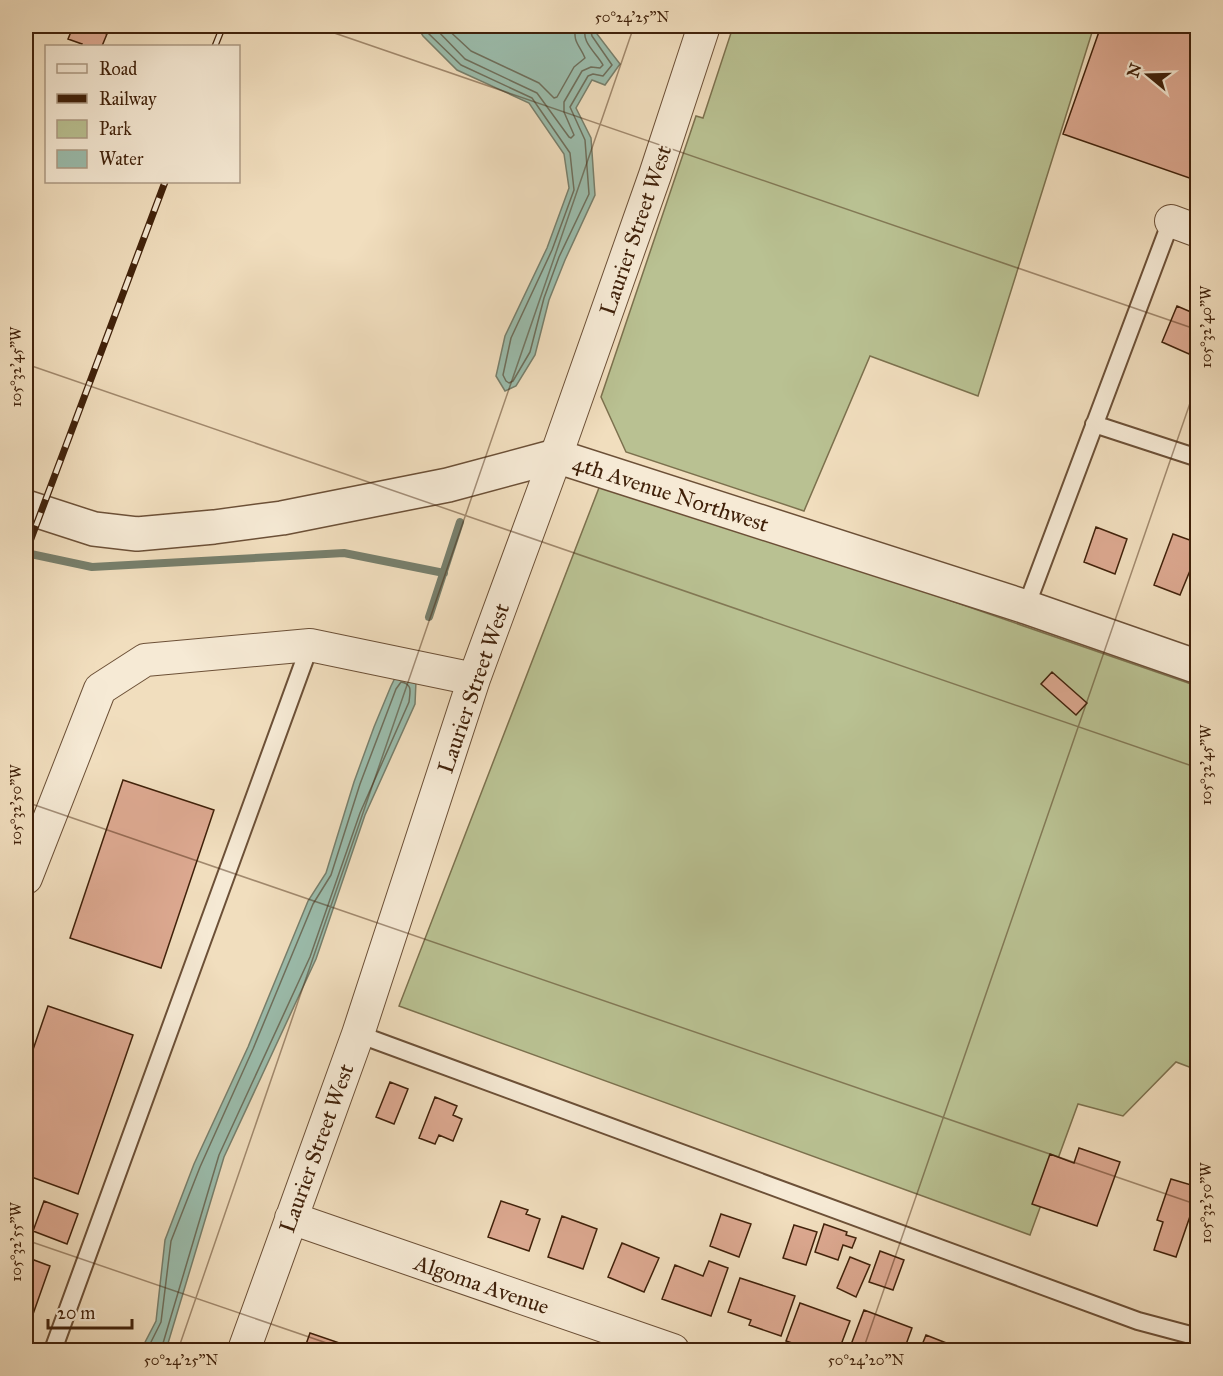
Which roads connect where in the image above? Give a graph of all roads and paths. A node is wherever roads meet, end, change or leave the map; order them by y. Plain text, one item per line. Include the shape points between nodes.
1 (704, 26) edge
2 (1184, 226) edge
3 (1094, 424) junction
4 (556, 456) junction
5 (1197, 458) edge
6 (26, 507) edge
7 (1026, 607) junction
8 (310, 645) junction
9 (1197, 668) edge
10 (474, 679) junction
11 (26, 878) edge
12 (358, 1034) junction
13 (291, 1218) junction
14 (1197, 1337) edge
15 (53, 1350) edge
16 (244, 1350) edge
17 (673, 1350) edge

1 - 4 street, Laurier Street West
2 - 3 lane
3 - 5 lane
3 - 7 lane
4 - 6 street, 4th Avenue Northwest via 448,485 293,516 214,527 137,534 94,529
4 - 7 street, 4th Avenue Northwest
4 - 10 street, Laurier Street West
7 - 9 street, 4th Avenue Northwest
8 - 10 street
8 - 11 street via 145,660 100,689
8 - 15 lane
10 - 12 street, Laurier Street West
12 - 13 street, Laurier Street West
12 - 14 lane via 1138,1321
13 - 16 street, Laurier Street West
13 - 17 street, Algoma Avenue

